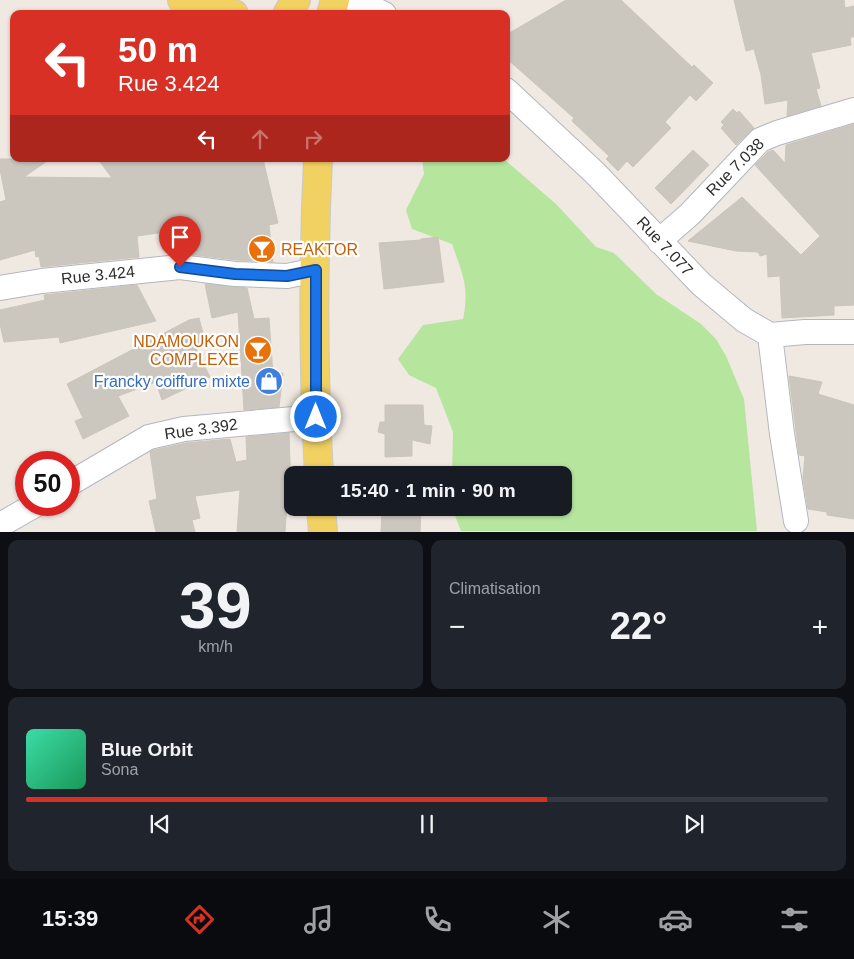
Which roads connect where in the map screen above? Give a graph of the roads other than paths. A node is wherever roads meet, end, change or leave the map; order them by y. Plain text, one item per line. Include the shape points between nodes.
1 (182, 0) edge
2 (355, 0) edge
3 (192, 10) edge
4 (219, 10) edge
5 (376, 10) edge
6 (510, 94) edge
7 (854, 110) edge
8 (304, 162) edge
9 (318, 162) edge
10 (315, 227) junction
11 (660, 240) junction
12 (316, 270) junction
13 (0, 288) edge
14 (854, 332) edge
15 (770, 335) junction
16 (316, 417) junction
17 (319, 466) edge
18 (80, 478) edge
19 (16, 516) edge
20 (322, 516) edge
21 (796, 521) dead end
22 (0, 525) edge
23 (323, 532) edge

1 - 3 main road
1 - 4 main road
2 - 5 street
6 - 11 street, Rue 7.077 via 595,173
7 - 11 street, Rue 7.038 via 760,140 690,214
8 - 10 main road via 311,184
9 - 10 main road
10 - 12 main road
11 - 15 street, Rue 7.077 via 701,284 744,320
12 - 13 street, Rue 3.424 via 287,276 180,267
12 - 16 main road
14 - 15 street
15 - 21 street
16 - 17 main road
16 - 18 street, Rue 3.392 via 184,429 149,437
19 - 22 street
20 - 23 main road

